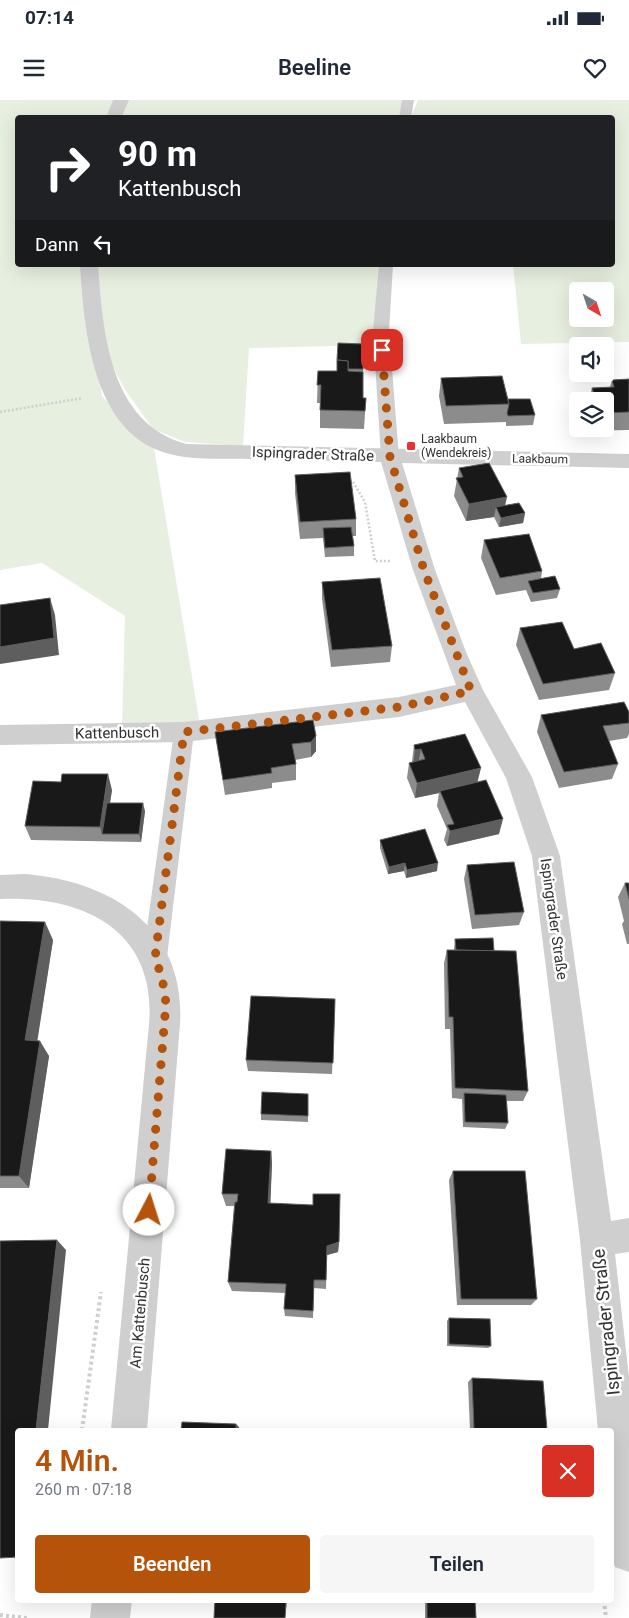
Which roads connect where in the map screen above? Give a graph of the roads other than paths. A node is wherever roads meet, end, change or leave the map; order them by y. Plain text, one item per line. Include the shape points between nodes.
1 (121, 100) edge
2 (408, 100) edge
3 (114, 115) edge
4 (406, 115) edge
5 (89, 267) edge
6 (386, 267) edge
7 (390, 457) junction
8 (629, 461) edge
9 (471, 691) junction
10 (184, 732) junction
11 (0, 735) edge
12 (0, 887) edge
13 (155, 958) junction
14 (613, 1237) edge
15 (129, 1428) edge
16 (629, 1554) edge
17 (112, 1603) edge
18 (110, 1618) edge

1 - 3 street
2 - 4 lane
5 - 7 street, Ispingrader Straße via 93,320 101,361 128,416 149,436 162,444 186,451
6 - 7 lane via 381,331
7 - 8 street, Laakbaum
7 - 9 street, Ispingrader Straße via 424,570
9 - 10 street, Kattenbusch via 399,707
9 - 14 street, Ispingrader Straße via 519,777 546,856
10 - 11 street, Kattenbusch
10 - 13 lane, Am Kattenbusch
12 - 13 street, Am Kattenbusch via 38,886 86,897 104,906 137,932
13 - 15 street, Am Kattenbusch via 162,977 165,1012
14 - 16 street, Ispingrader Straße
17 - 18 street

